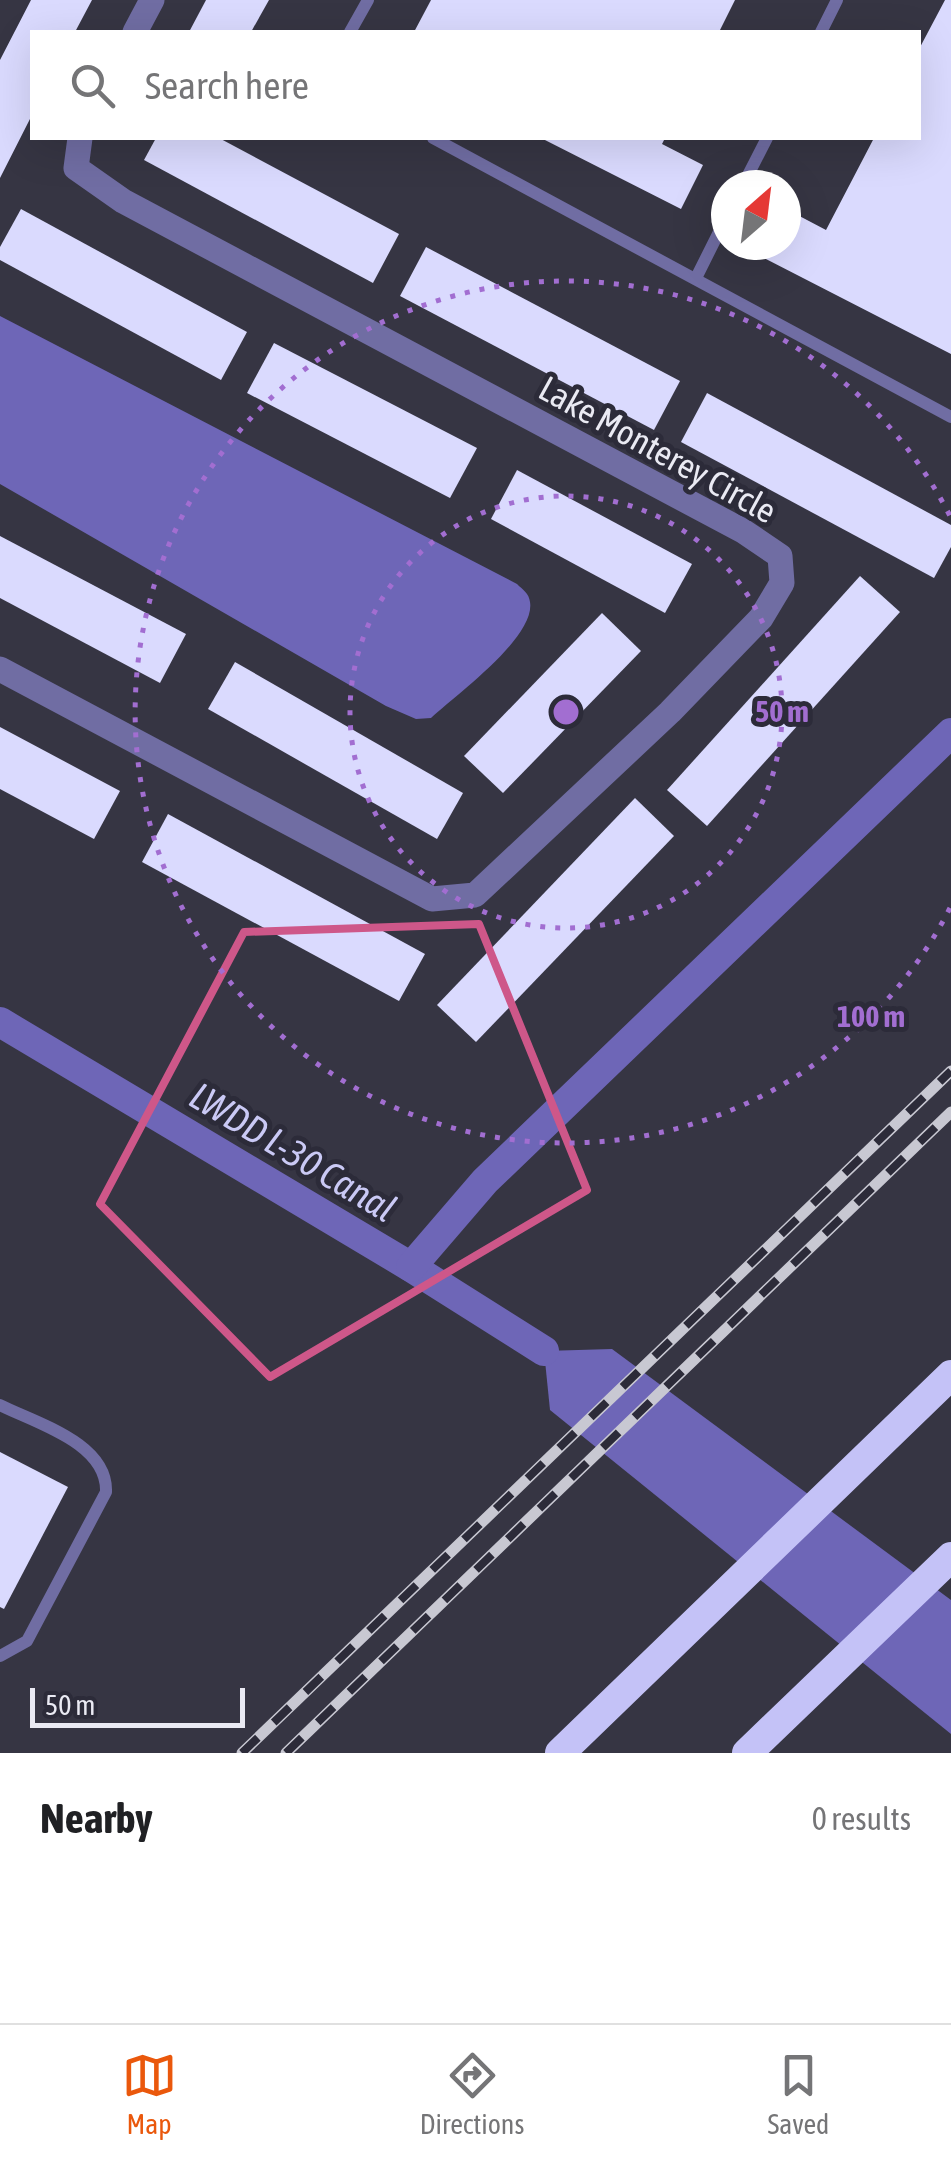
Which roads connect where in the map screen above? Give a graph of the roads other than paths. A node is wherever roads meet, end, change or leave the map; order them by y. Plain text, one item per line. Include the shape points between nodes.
1 (152, 0) edge
2 (368, 0) edge
3 (837, 0) edge
4 (136, 30) edge
5 (351, 30) edge
6 (821, 30) edge
7 (80, 140) edge
8 (437, 140) edge
9 (766, 140) edge
10 (751, 170) edge
11 (711, 248) edge
12 (696, 278) junction
13 (951, 417) edge
14 (0, 669) edge
15 (951, 1375) edge
16 (0, 1405) edge
17 (951, 1557) edge
18 (0, 1656) edge
19 (560, 1753) edge
20 (748, 1753) edge

1 - 4 street
2 - 5 lane
3 - 6 lane
7 - 14 street, Lake Monterey Circle via 76,168 123,201 742,531 780,556 782,583 760,618 670,712 475,895 432,899
8 - 12 lane
9 - 10 lane
11 - 12 lane
12 - 13 lane
15 - 19 highway
16 - 18 lane via 85,1448 101,1466 106,1492 28,1641
17 - 20 highway

